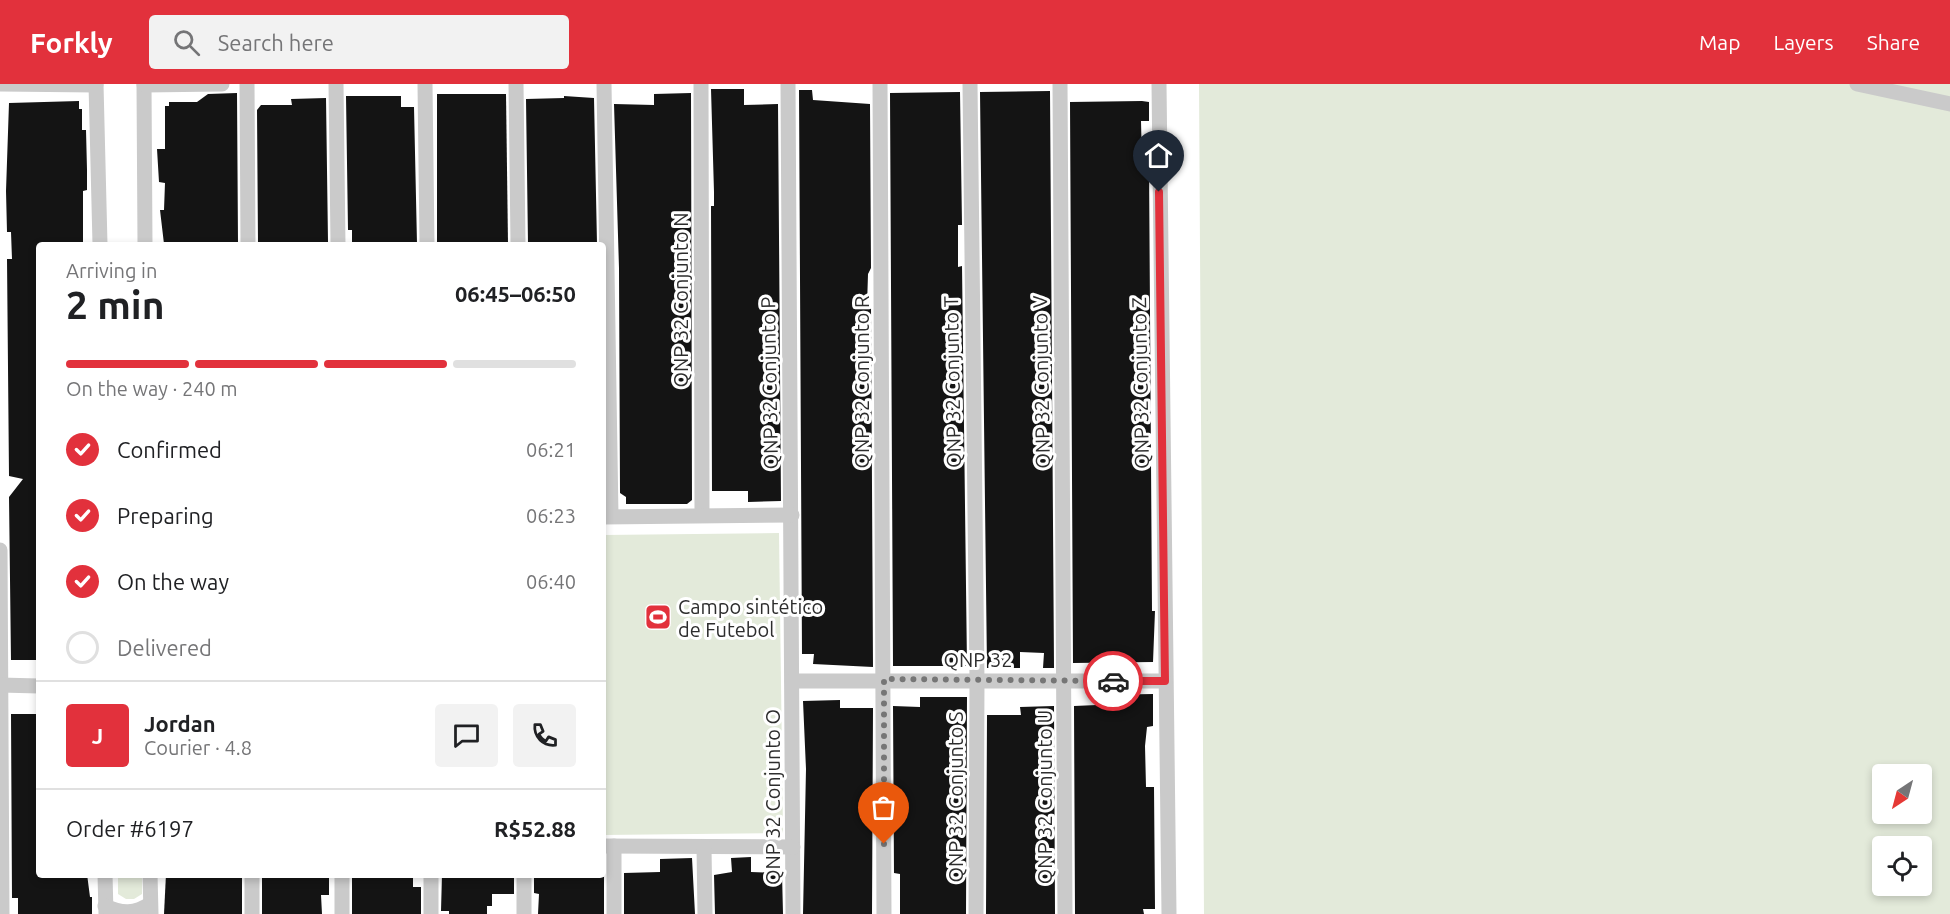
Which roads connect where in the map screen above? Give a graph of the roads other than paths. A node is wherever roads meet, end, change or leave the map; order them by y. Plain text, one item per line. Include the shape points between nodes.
1 (0, 84) edge
2 (43, 84) edge
3 (96, 84) edge
4 (222, 84) edge
5 (247, 84) edge
6 (336, 84) edge
7 (425, 84) edge
8 (516, 84) edge
9 (604, 84) edge
10 (701, 84) edge
11 (789, 84) edge
12 (880, 84) edge
13 (970, 84) edge
14 (1060, 84) edge
15 (1159, 84) edge
16 (1857, 84) edge
17 (144, 85) edge
18 (198, 85) edge
19 (1950, 104) edge
20 (100, 242) edge
21 (146, 242) edge
22 (248, 242) edge
23 (338, 242) edge
24 (427, 242) edge
25 (518, 242) edge
26 (605, 242) edge
27 (606, 373) edge
28 (702, 515) junction
29 (792, 515) junction
30 (607, 517) edge
31 (0, 550) edge
32 (884, 679) junction
33 (977, 680) junction
34 (1064, 680) junction
35 (792, 681) junction
36 (1165, 681) junction
37 (0, 686) edge
38 (36, 686) edge
39 (608, 846) edge
40 (704, 847) junction
41 (792, 847) junction
42 (105, 878) edge
43 (150, 878) edge
44 (252, 878) edge
45 (342, 878) edge
46 (431, 878) edge
47 (524, 878) edge
48 (151, 909) edge
49 (105, 910) edge
50 (2, 914) edge
51 (252, 914) edge
52 (342, 914) edge
53 (431, 914) edge
54 (524, 914) edge
55 (615, 914) edge
56 (705, 914) edge
57 (793, 914) edge
58 (884, 914) edge
59 (976, 914) edge
60 (1065, 914) edge
61 (1169, 914) edge

1 - 2 street
2 - 3 street
3 - 20 street
4 - 18 street
5 - 22 street
6 - 23 street
7 - 24 street
8 - 25 street
9 - 26 street
10 - 28 street, QNP 32 Conjunto N
11 - 29 street, QNP 32 Conjunto P
12 - 32 street, QNP 32 Conjunto R
13 - 33 street, QNP 32 Conjunto T
14 - 34 street, QNP 32 Conjunto V
15 - 36 street, QNP 32 Conjunto Z
16 - 19 street
17 - 18 street
17 - 21 street
27 - 30 street
28 - 29 street
28 - 30 street
29 - 35 street, QNP 32 Conjunto P
31 - 37 street
32 - 33 street, QNP 32
32 - 35 street, QNP 32
32 - 58 street, QNP 32 Conjunto R
33 - 34 street, QNP 32
33 - 59 street, QNP 32 Conjunto S
34 - 36 street, QNP 32
34 - 60 street, QNP 32 Conjunto U
35 - 41 street, QNP 32 Conjunto O
36 - 61 street, QNP 32 Conjunto Z
37 - 38 street
37 - 50 street
39 - 40 street
39 - 55 street
40 - 41 street
40 - 56 street
41 - 57 street, QNP 32 Conjunto O
42 - 49 street
43 - 48 street
44 - 51 street
45 - 52 street
46 - 53 street
47 - 54 street
48 - 49 street via 128,914

